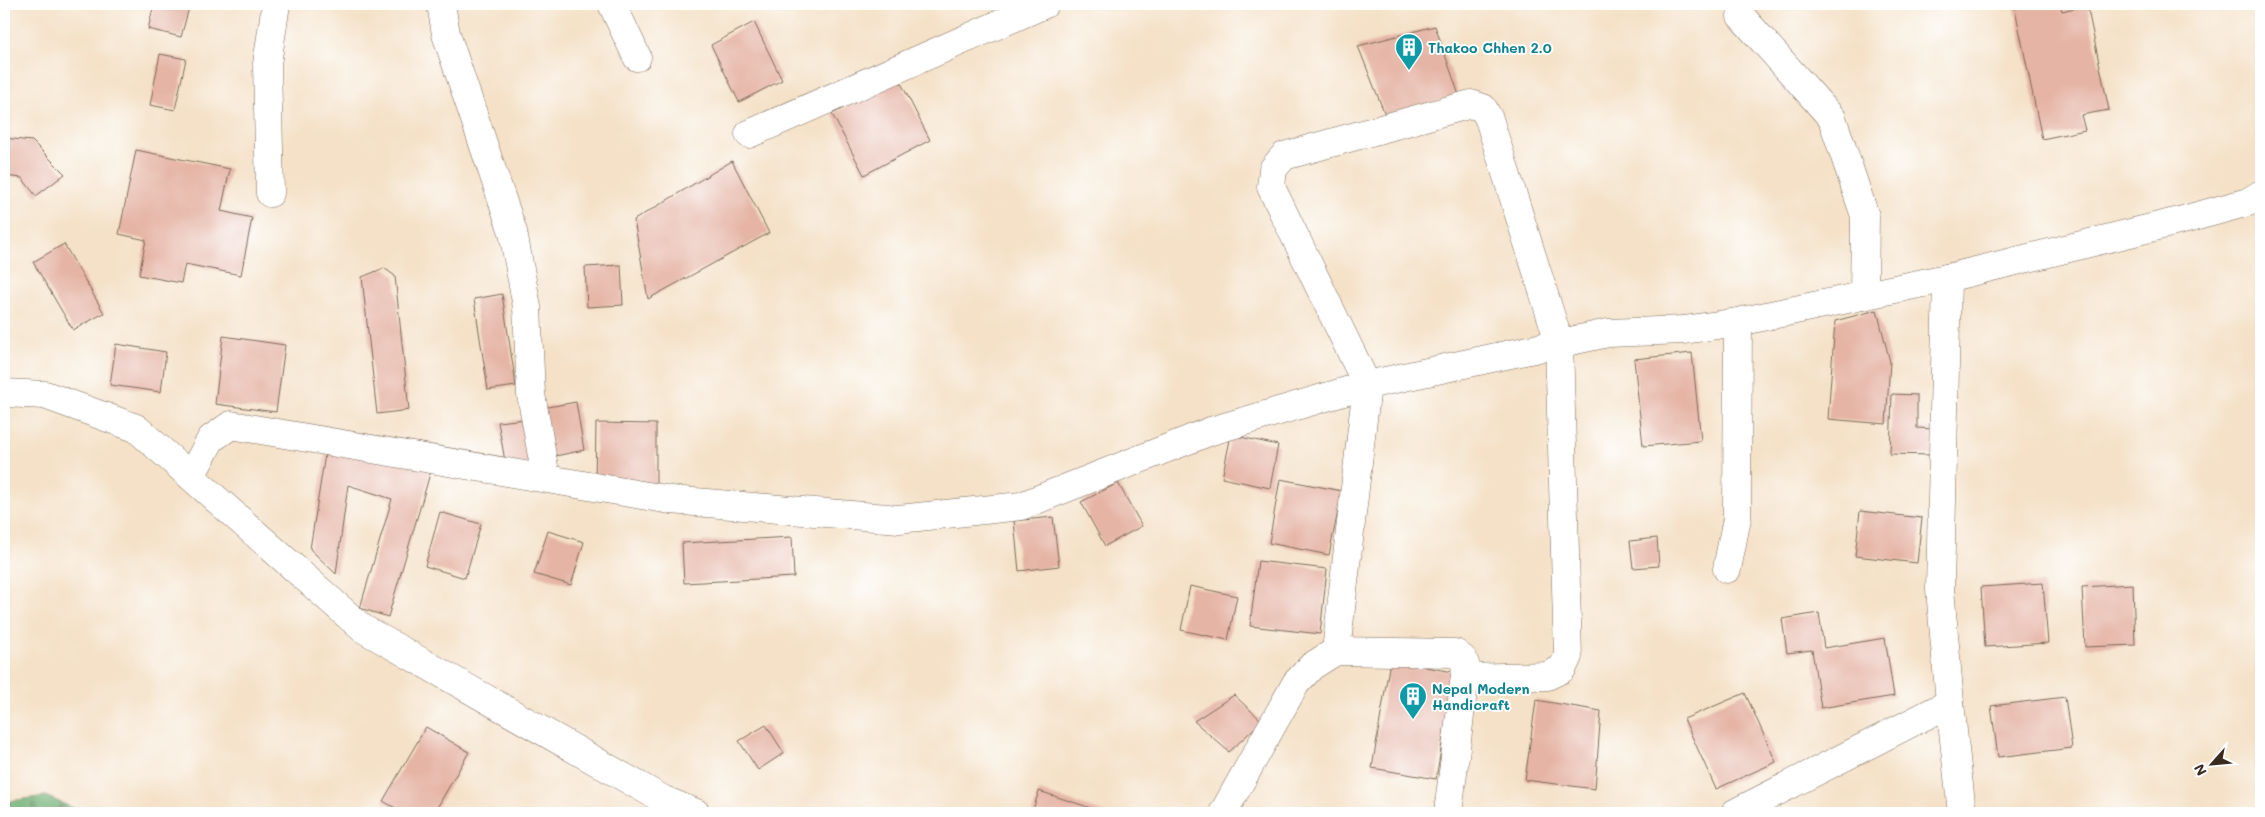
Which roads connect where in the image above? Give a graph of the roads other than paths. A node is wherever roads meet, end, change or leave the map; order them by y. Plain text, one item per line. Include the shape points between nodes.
1 (276, 4) edge
2 (440, 4) edge
3 (612, 4) edge
4 (1045, 4) edge
5 (1741, 16) dead end
6 (637, 57) dead end
7 (749, 134) dead end
8 (270, 193) dead end
9 (2261, 194) edge
10 (1947, 278) junction
11 (1864, 296) junction
12 (1738, 322) junction
13 (1559, 342) junction
14 (1367, 385) junction
15 (4, 393) edge
16 (191, 476) junction
17 (546, 478) junction
18 (1727, 569) dead end
19 (1336, 651) junction
20 (1465, 678) junction
21 (1950, 703) junction
22 (696, 813) edge
23 (1223, 813) edge
24 (1448, 813) edge
25 (1735, 813) edge
26 (1962, 813) edge

1 - 8 street via 266,64
2 - 17 street via 446,34 513,232 528,307 531,394
3 - 6 street
4 - 7 street
5 - 11 street via 1832,118 1865,216
9 - 10 street via 2248,202 2183,220
10 - 11 street
10 - 21 street via 1940,589
11 - 12 street
12 - 13 street via 1684,330 1608,333
12 - 18 street via 1738,518
13 - 14 street
13 - 14 street via 1489,119 1483,108 1471,104 1284,156 1273,169 1271,187
13 - 20 street via 1568,656 1562,669 1547,676
14 - 17 street via 1211,431 1021,506 899,519 671,500
14 - 19 street
15 - 16 street via 45,395 136,428
16 - 17 street via 211,439 231,425
16 - 22 street via 362,628 664,800
19 - 20 street via 1455,652 1463,659
19 - 23 street via 1312,666 1296,684
20 - 24 street
21 - 25 street
21 - 26 street

